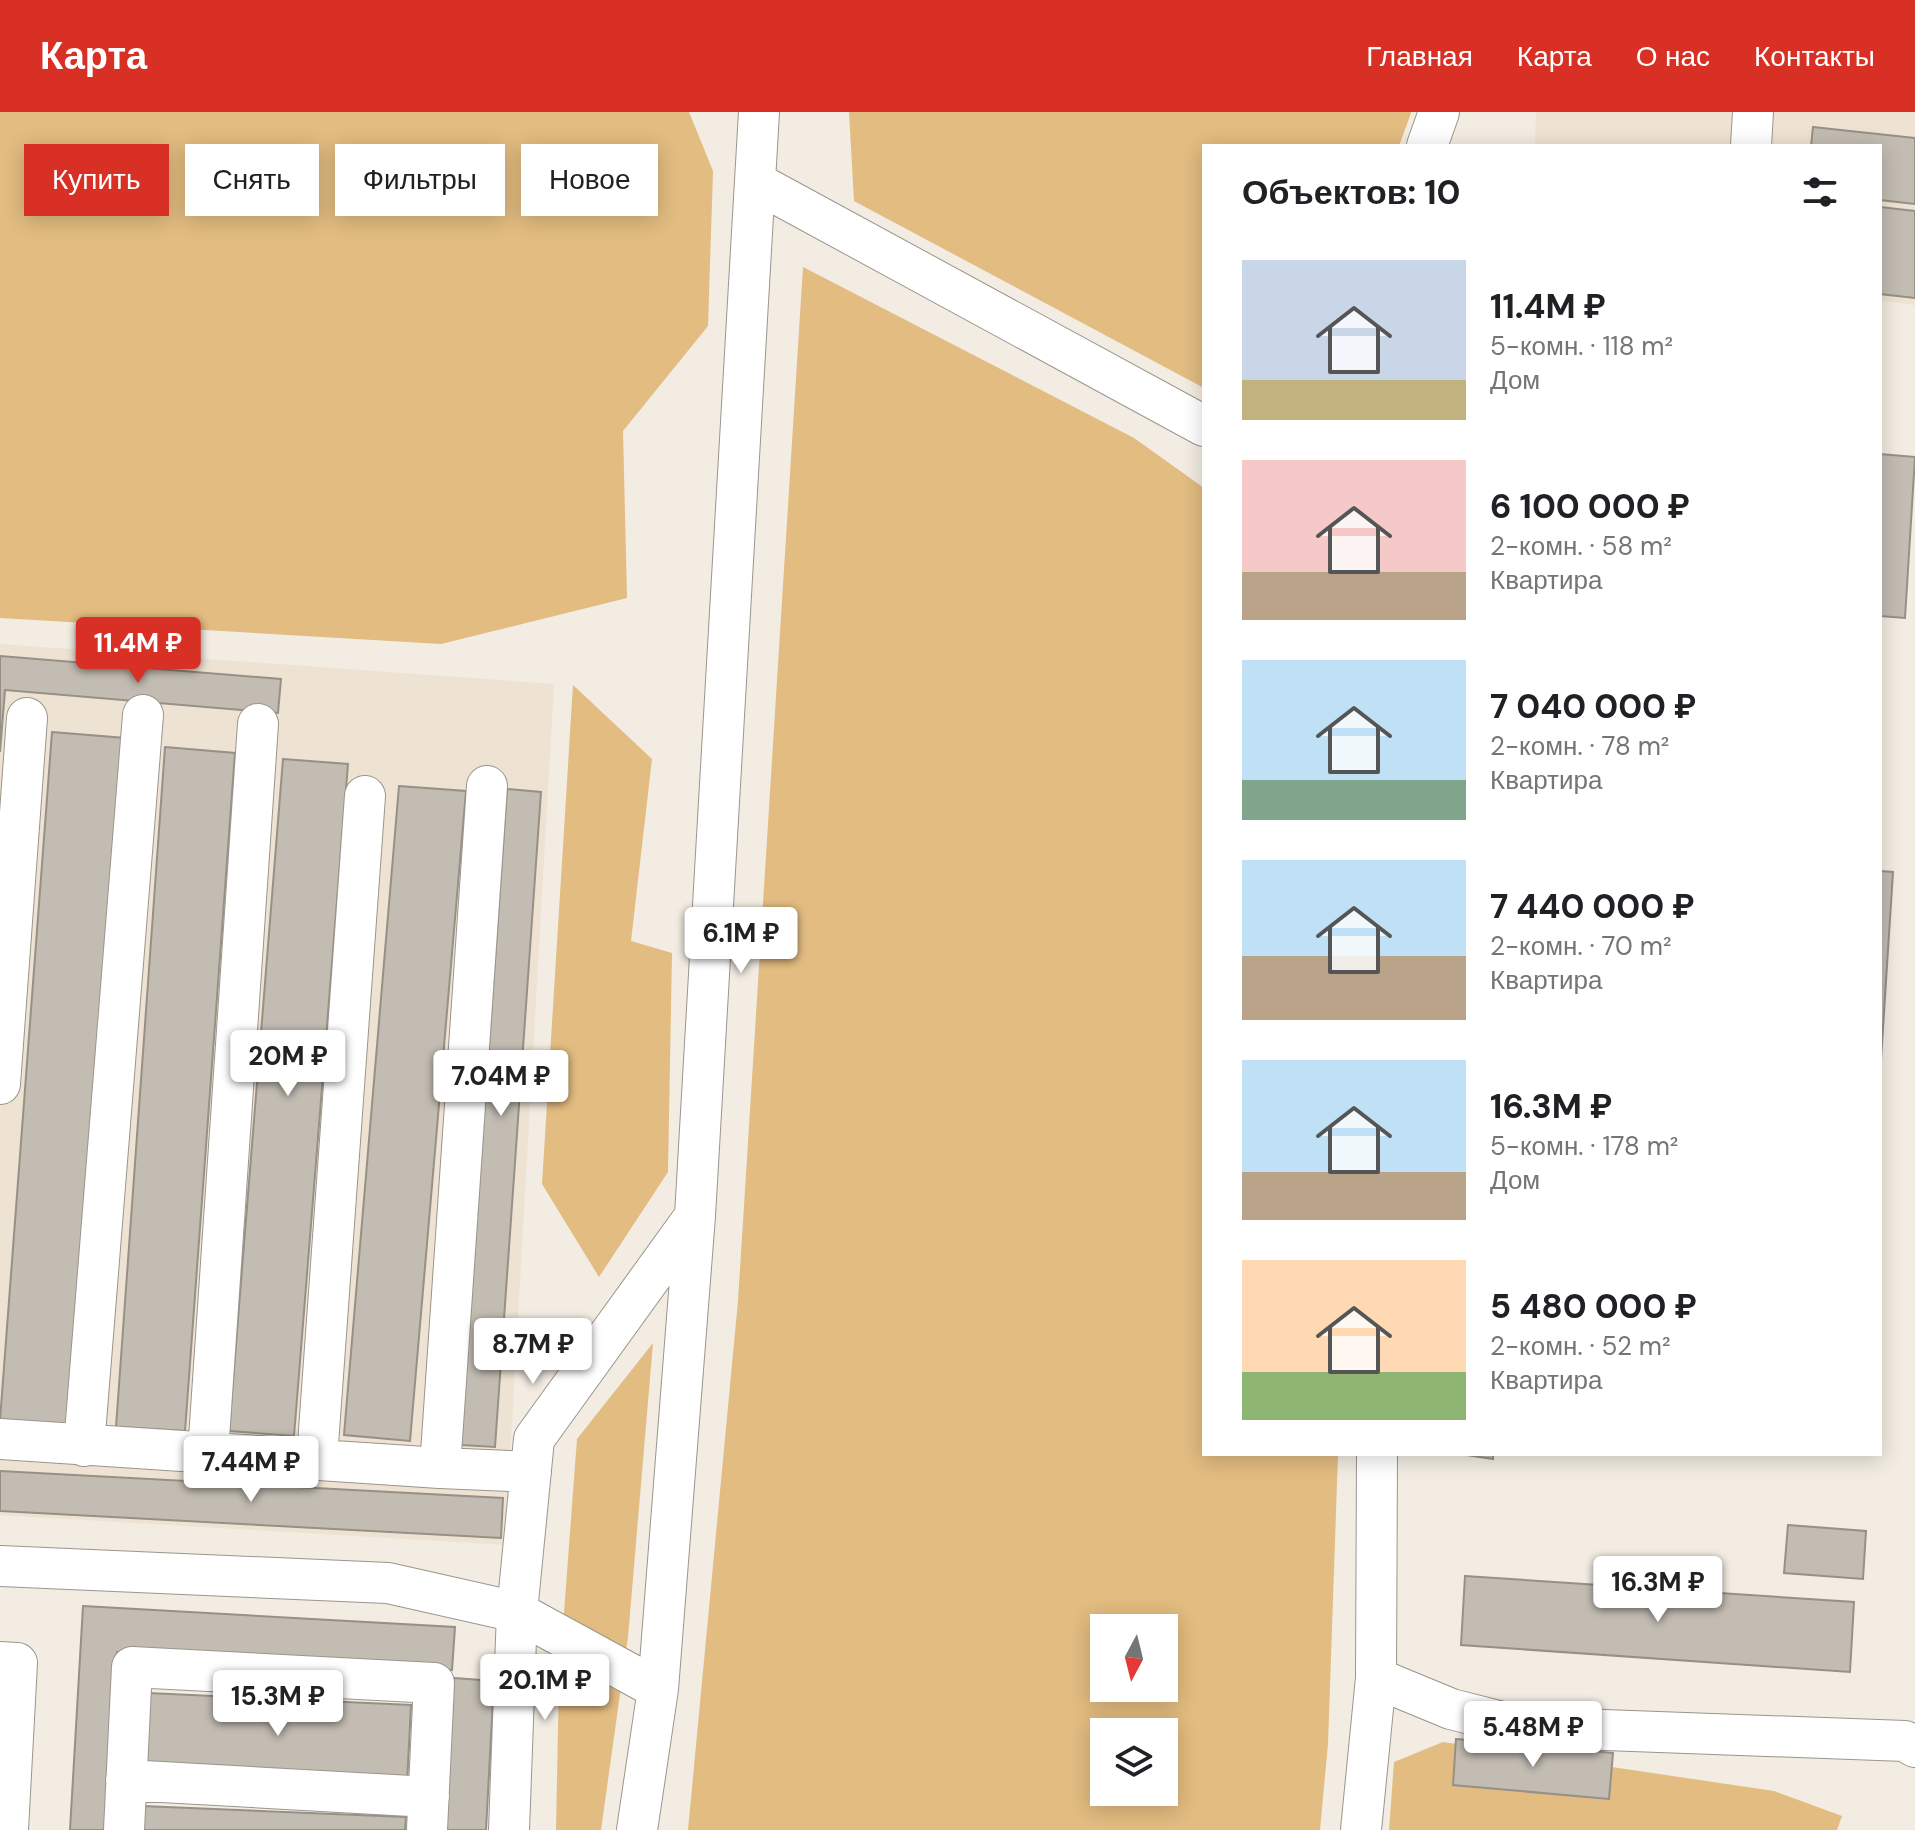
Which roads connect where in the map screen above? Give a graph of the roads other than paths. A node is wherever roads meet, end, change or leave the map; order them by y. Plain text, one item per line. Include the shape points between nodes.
1 (759, 112) edge
2 (1439, 112) edge
3 (1753, 112) edge
4 (1428, 144) edge
5 (1751, 144) edge
6 (755, 182) junction
7 (1202, 425) edge
8 (143, 715) dead end
9 (27, 718) dead end
10 (258, 724) dead end
11 (487, 786) dead end
12 (365, 796) dead end
13 (0, 1084) edge
14 (695, 1216) junction
15 (0, 1439) edge
16 (84, 1446) junction
17 (208, 1453) junction
18 (1377, 1456) edge
19 (317, 1458) junction
20 (440, 1468) junction
21 (531, 1472) junction
22 (0, 1566) edge
23 (517, 1612) junction
24 (0, 1662) edge
25 (1376, 1678) junction
26 (658, 1689) junction
27 (1915, 1747) edge
28 (126, 1780) junction
29 (428, 1813) edge
30 (8, 1830) edge
31 (124, 1830) edge
32 (509, 1830) edge
33 (637, 1830) edge
34 (1361, 1830) edge

1 - 6 street
2 - 4 street
3 - 5 street
6 - 7 street
6 - 14 street
8 - 16 street
9 - 13 street
10 - 17 street
11 - 20 street
12 - 19 street
14 - 21 street via 534,1439
14 - 26 street
15 - 16 street
16 - 17 street
17 - 19 street
18 - 25 street
19 - 20 street
20 - 21 street
21 - 23 street
22 - 23 street via 388,1583
23 - 26 street
23 - 32 street
24 - 30 street via 17,1663
25 - 27 street via 1451,1709 1522,1727 1905,1741
25 - 34 street
26 - 33 street
28 - 29 street
28 - 29 street via 132,1667 434,1683
28 - 31 street

